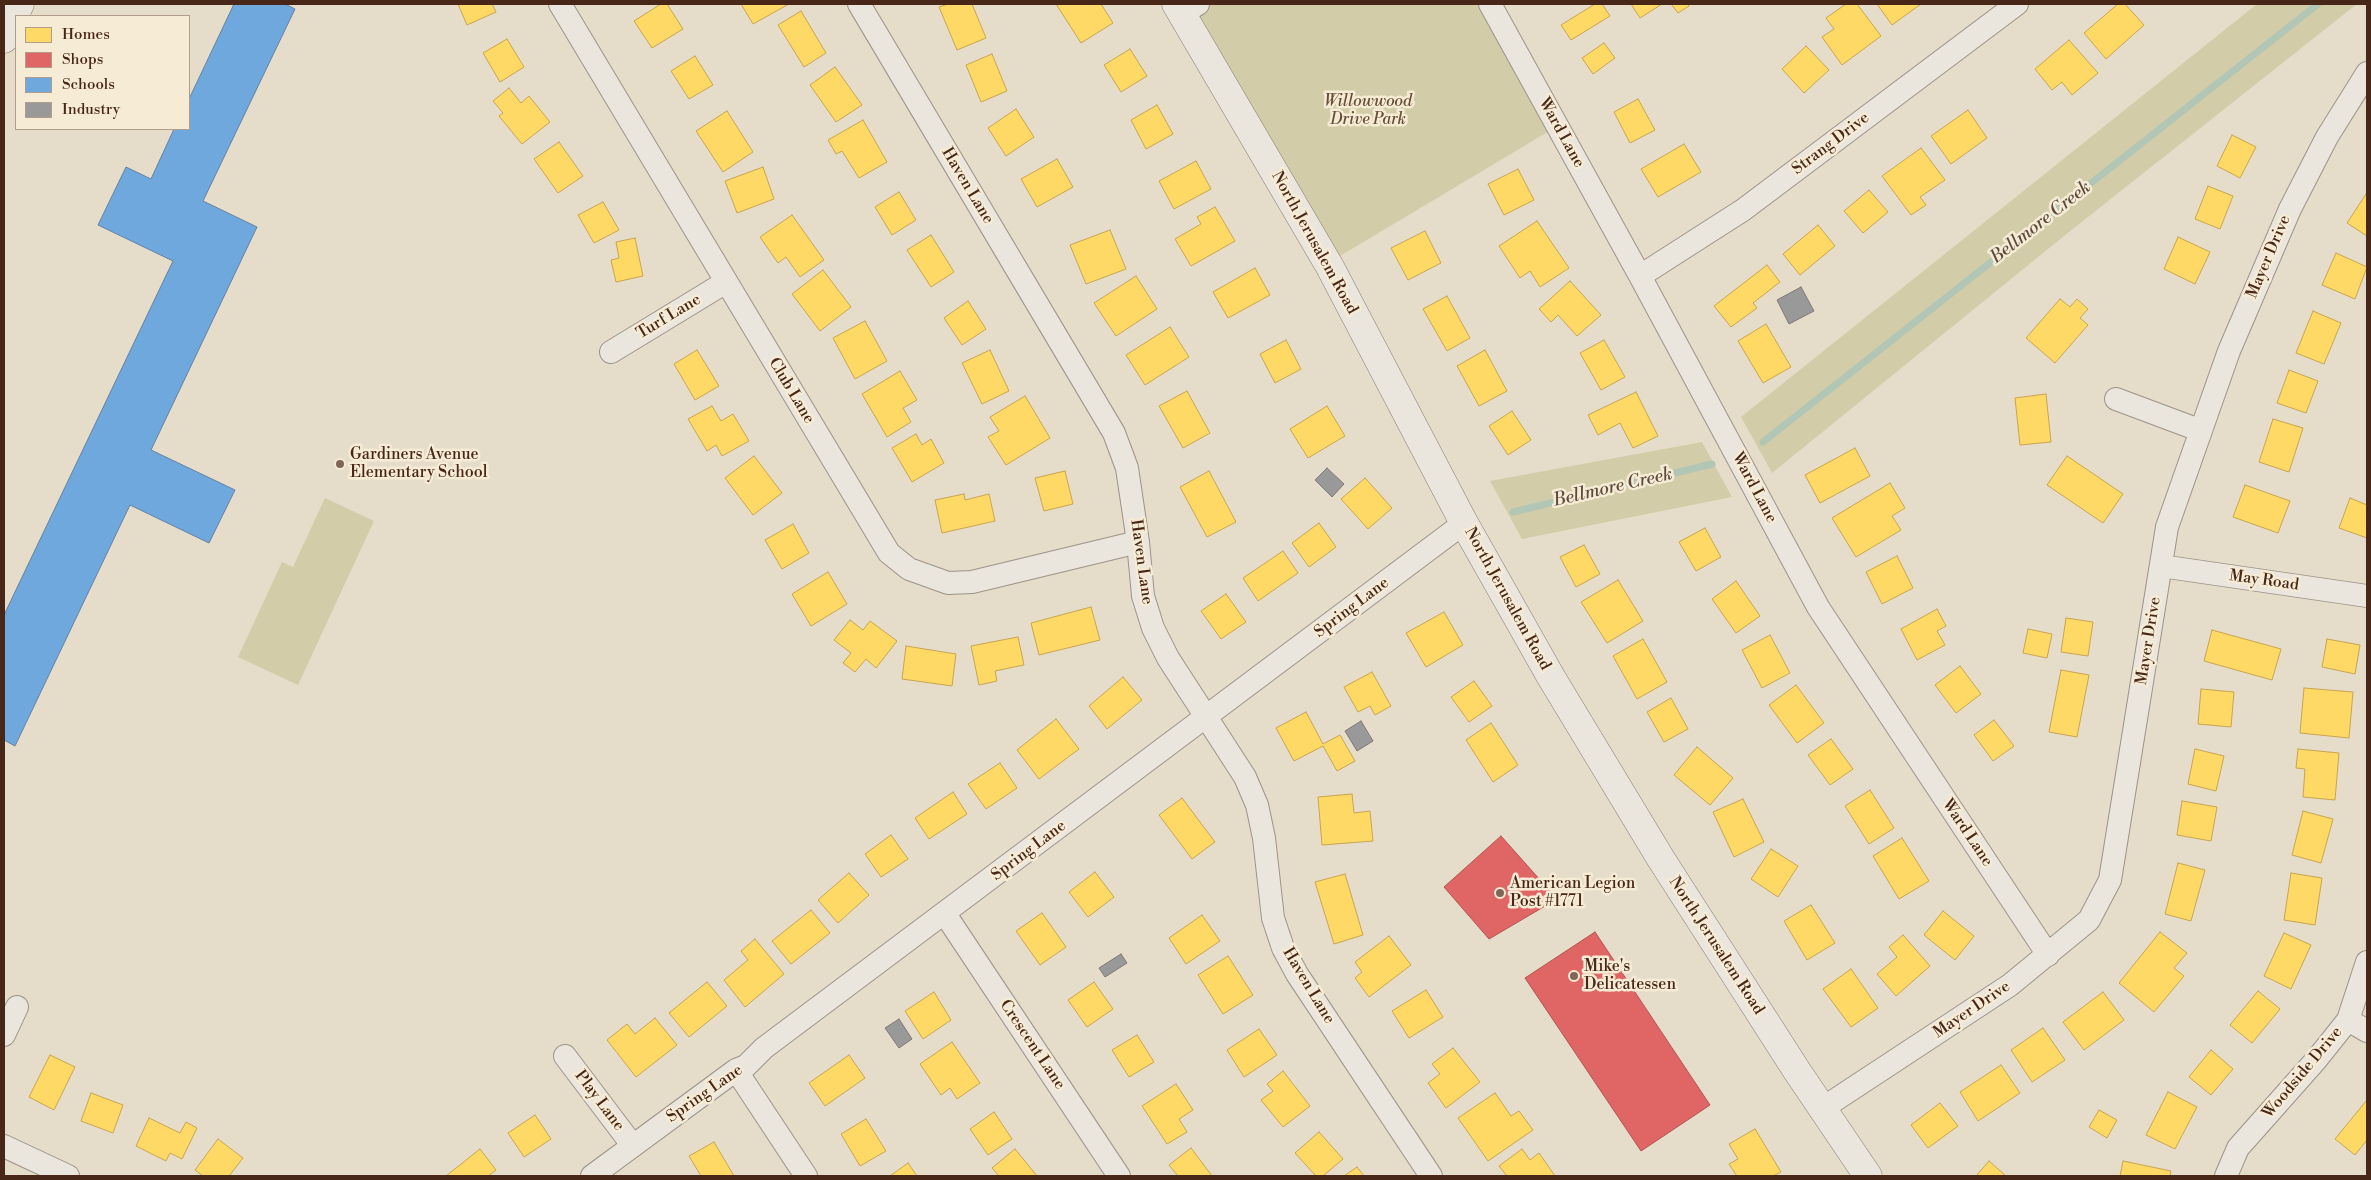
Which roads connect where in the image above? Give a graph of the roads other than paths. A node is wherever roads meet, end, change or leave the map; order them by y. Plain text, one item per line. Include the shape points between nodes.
1 (560, 4) edge
2 (859, 4) edge
3 (1490, 4) edge
4 (2017, 4) edge
5 (1185, 7) edge
6 (15, 15) edge
7 (4, 40) edge
8 (2367, 73) edge
9 (1640, 276) junction
10 (726, 282) junction
11 (611, 352) dead end
12 (2116, 399) dead end
13 (2199, 430) junction
14 (1464, 523) junction
15 (1138, 542) junction
16 (2161, 566) junction
17 (2367, 596) edge
18 (1207, 718) junction
19 (945, 914) junction
20 (2048, 955) junction
21 (2367, 962) edge
22 (17, 1007) dead end
23 (2348, 1020) junction
24 (2367, 1031) edge
25 (4, 1034) edge
26 (565, 1056) dead end
27 (736, 1070) junction
28 (1823, 1108) junction
29 (4, 1146) edge
30 (633, 1146) junction
31 (68, 1176) edge
32 (592, 1176) edge
33 (806, 1176) edge
34 (1119, 1176) edge
35 (1431, 1176) edge
36 (1868, 1176) edge
37 (2226, 1176) edge

1 - 10 street, Club Lane
2 - 15 street, Haven Lane via 1114,433 1128,468
3 - 9 street, Ward Lane
4 - 9 street, Strang Drive via 1743,210
5 - 14 main road, North Jerusalem Road via 1330,267
6 - 7 main road
8 - 13 street, Mayer Drive via 2327,137 2290,209
9 - 20 street, Ward Lane via 1818,608
10 - 11 street, Turf Lane
10 - 15 street, Club Lane via 872,528 889,553 909,570 948,583 972,582
12 - 13 street
13 - 16 street, Mayer Drive via 2167,527
14 - 18 street, Spring Lane
14 - 28 main road, North Jerusalem Road via 1551,677 1661,859
15 - 18 street, Haven Lane via 1143,596 1153,628 1168,658
16 - 17 street, May Road
16 - 20 street, Mayer Drive via 2110,880 2089,920
18 - 19 street, Spring Lane
18 - 35 street, Haven Lane via 1245,777 1257,805 1273,918 1283,948
19 - 27 street, Spring Lane via 764,1048 746,1066
19 - 34 street, Crescent Lane
20 - 28 street, Mayer Drive via 2010,985
21 - 23 street, Woodside Drive
22 - 25 street
23 - 24 street
23 - 37 street, Woodside Drive via 2238,1148
26 - 30 street, Play Lane
27 - 30 street, Spring Lane
27 - 33 street
28 - 36 main road, North Jerusalem Road
29 - 31 street
30 - 32 street, Spring Lane

